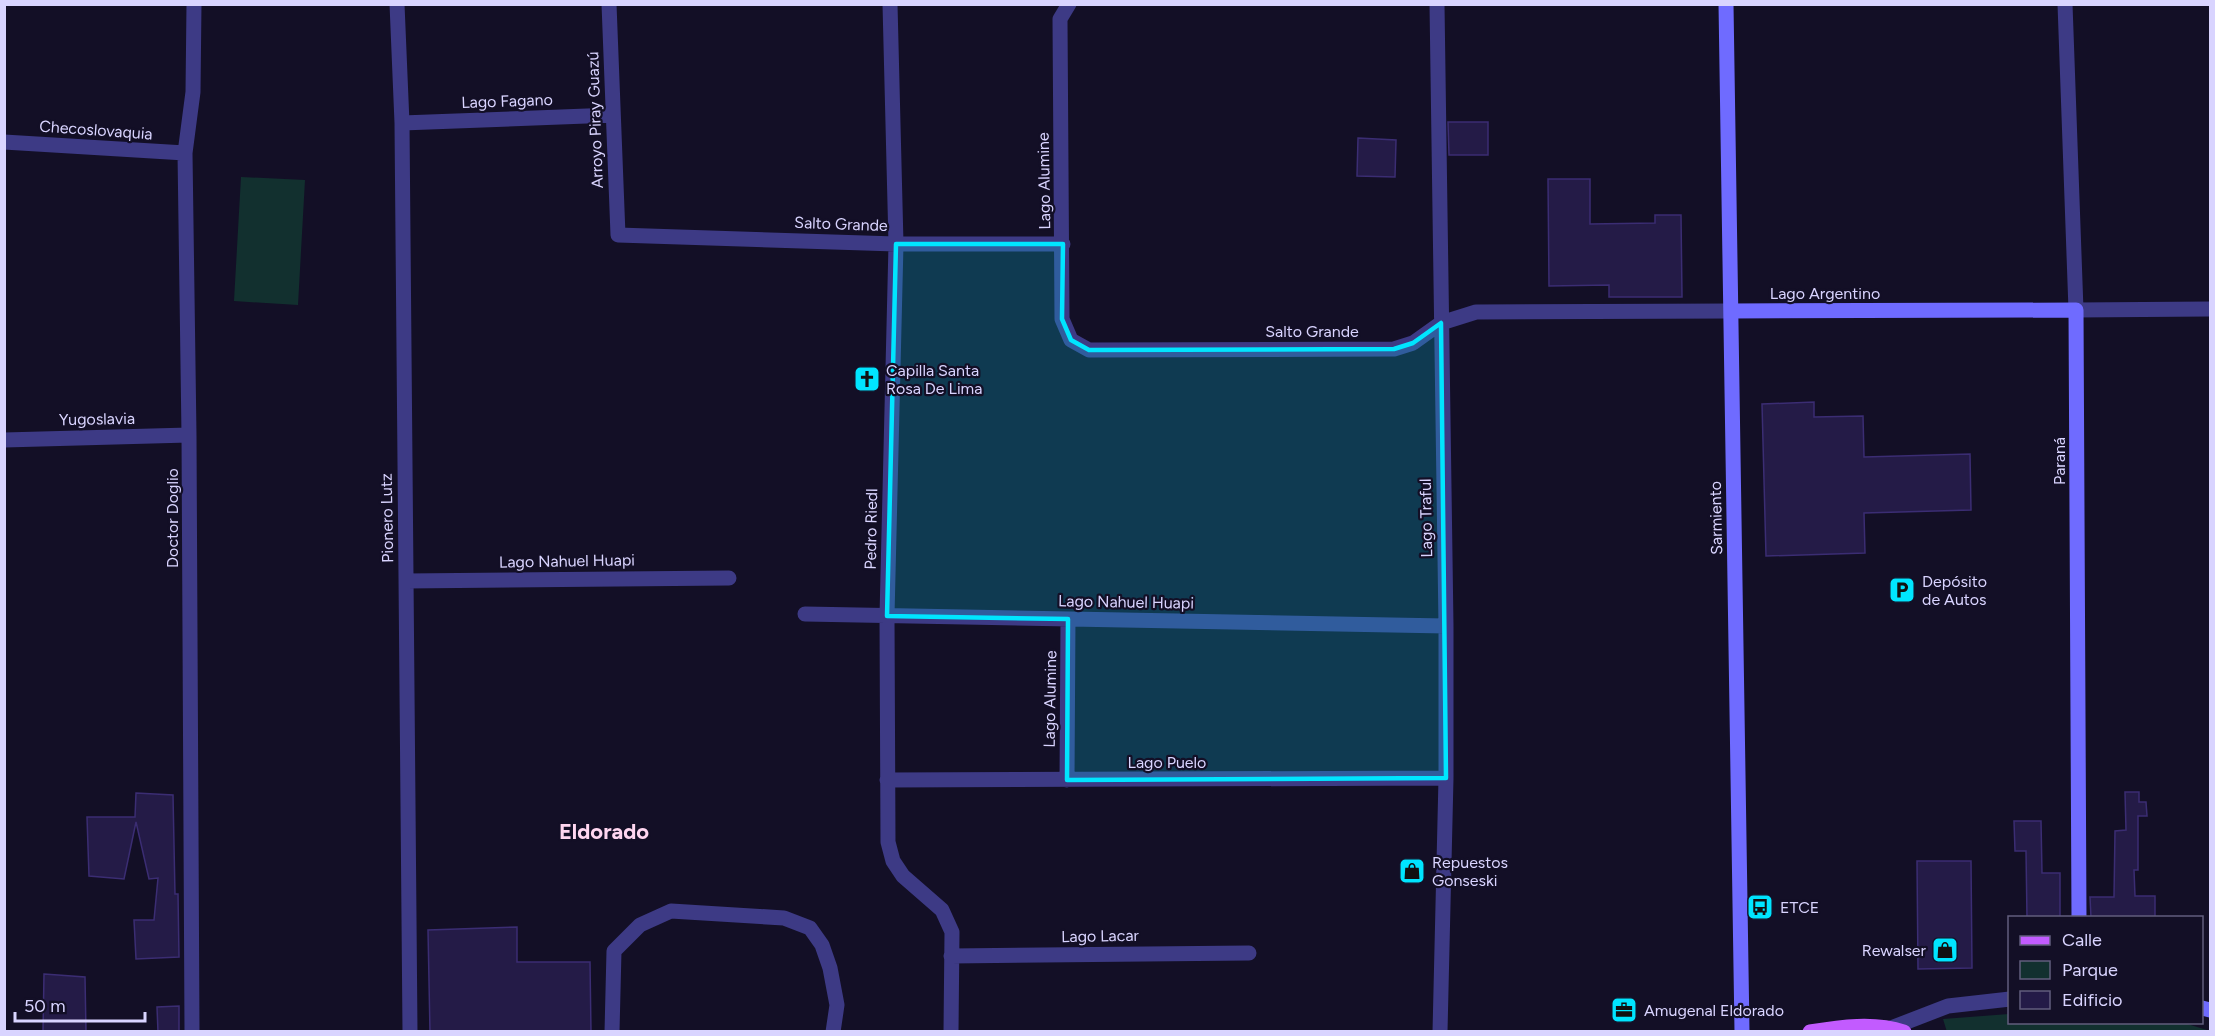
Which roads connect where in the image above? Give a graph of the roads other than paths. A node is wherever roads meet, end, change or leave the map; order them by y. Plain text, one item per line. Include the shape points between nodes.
1 (194, 4) edge
2 (397, 4) edge
3 (609, 4) edge
4 (890, 4) edge
5 (1069, 4) edge
6 (1437, 4) edge
7 (1726, 4) edge
8 (2065, 4) edge
9 (613, 115) junction
10 (402, 123) junction
11 (4, 141) edge
12 (185, 153) junction
13 (618, 235) joint
14 (896, 244) junction
15 (1062, 244) junction
16 (2211, 309) edge
17 (2076, 310) junction
18 (1731, 311) junction
19 (1441, 323) junction
20 (1071, 340) joint
21 (189, 435) junction
22 (4, 440) edge
23 (729, 578) dead end
24 (406, 581) junction
25 (805, 614) dead end
26 (887, 616) junction
27 (1068, 619) junction
28 (1446, 626) junction
29 (1446, 778) junction
30 (887, 780) junction
31 (1067, 780) junction
32 (2079, 916) edge
33 (1249, 952) dead end
34 (951, 956) junction
35 (2008, 999) edge
36 (1897, 1030) edge
37 (192, 1032) edge
38 (410, 1032) edge
39 (612, 1032) edge
40 (833, 1032) edge
41 (951, 1032) edge
42 (1440, 1032) edge
43 (1742, 1032) edge
44 (1810, 1032) edge

1 - 12 street, Doctor Doglio via 193,92
2 - 10 street, Pionero Lutz
3 - 9 street, Arroyo Piray Guazú
4 - 14 street, Pedro Riedl
5 - 15 street, Lago Alumine via 1060,19
6 - 19 street, Lago Traful
7 - 18 main road, Sarmiento
8 - 17 street, Paraná
9 - 10 street, Lago Fagano
9 - 13 street, Arroyo Piray Guazú
10 - 24 street, Pionero Lutz
11 - 12 street, Checoslovaquia
12 - 21 street, Doctor Doglio
13 - 14 street, Salto Grande
14 - 15 street, Salto Grande
14 - 26 street, Pedro Riedl
15 - 20 street, Lago Alumine via 1062,319
16 - 17 street, Lago Argentino
17 - 18 main road, Lago Argentino
17 - 32 main road, Paraná
18 - 19 street, Lago Argentino via 1476,312
18 - 43 main road, Sarmiento
19 - 20 street, Salto Grande via 1413,343 1394,349 1089,350
19 - 28 street, Lago Traful
21 - 22 street, Yugoslavia
21 - 37 street, Doctor Doglio
23 - 24 street, Lago Nahuel Huapi
24 - 38 street, Pionero Lutz
25 - 26 street, Lago Nahuel Huapi
26 - 27 street, Lago Nahuel Huapi
26 - 30 street, Pedro Riedl
27 - 28 street, Lago Nahuel Huapi
27 - 31 street, Lago Alumine
28 - 29 street, Lago Traful
29 - 31 street, Lago Puelo
29 - 42 street, Lago Traful
30 - 31 street, Lago Puelo
30 - 34 street, Pedro Riedl via 888,843 893,861 903,876 942,910 952,932
33 - 34 street, Lago Lacar
34 - 41 street, Pedro Riedl
35 - 36 street via 1948,1006
36 - 44 main road via 1844,1027
39 - 40 street via 614,951 640,925 671,911 784,918 810,928 822,945 830,968 837,1005

